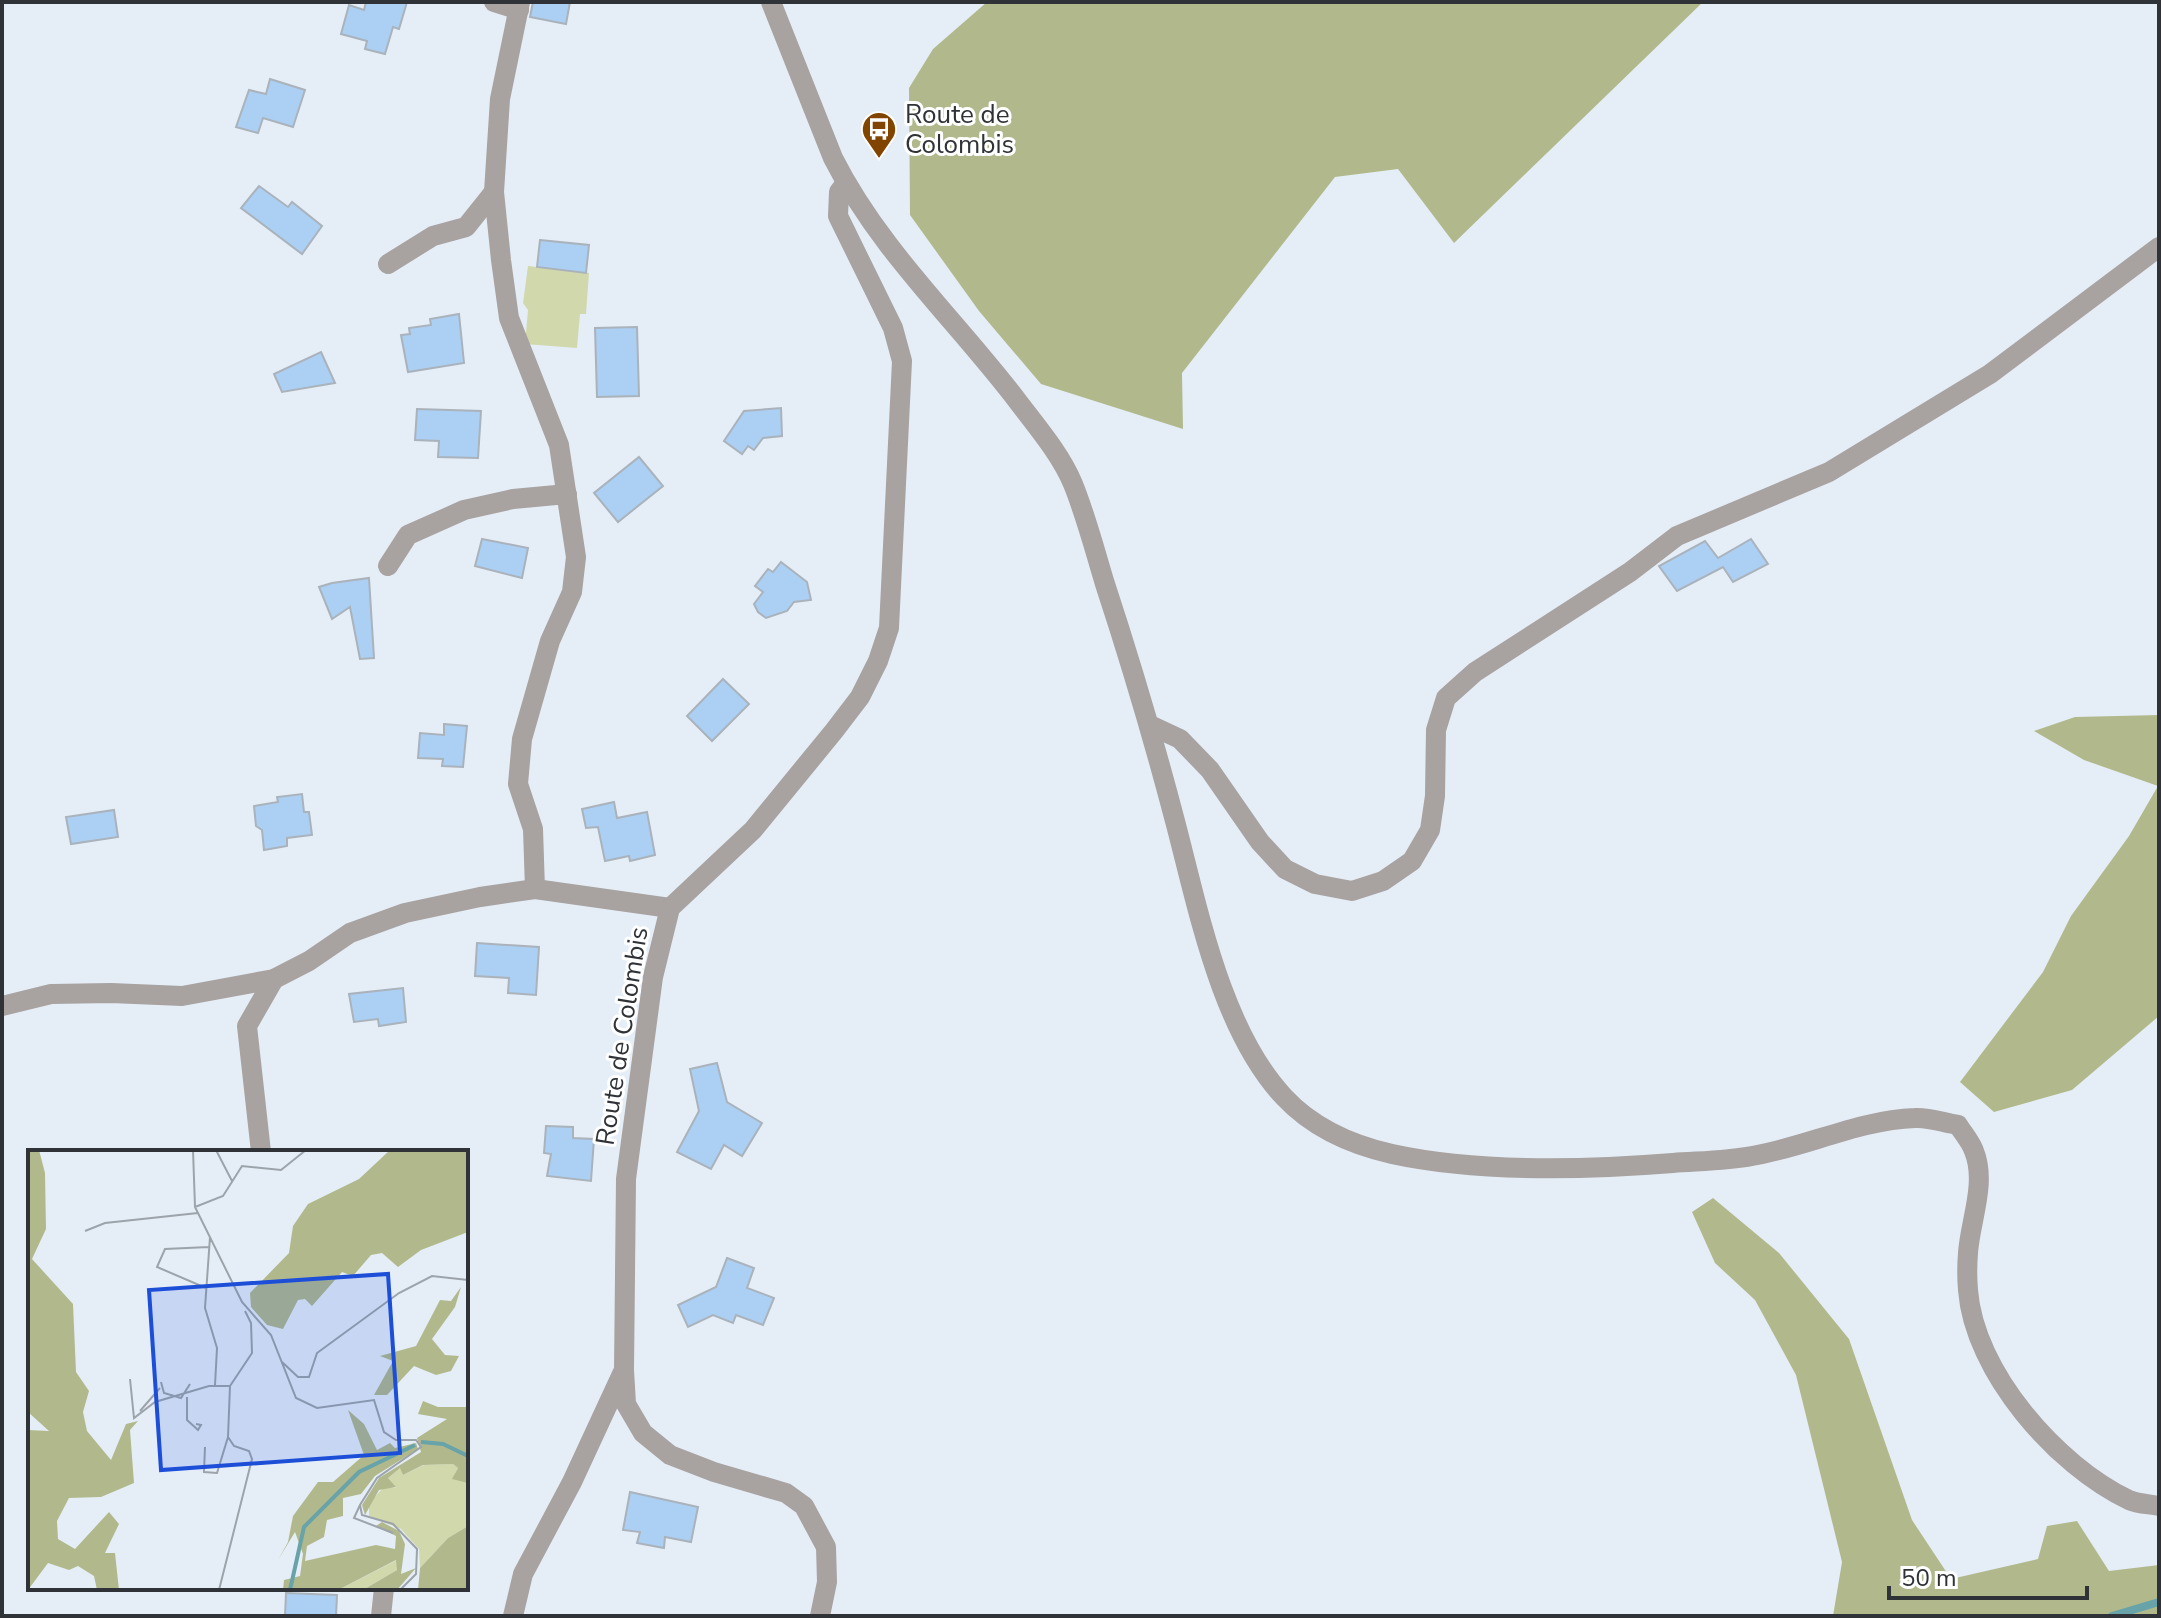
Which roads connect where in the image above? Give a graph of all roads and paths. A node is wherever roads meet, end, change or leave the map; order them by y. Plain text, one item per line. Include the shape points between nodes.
1 (494, 2) edge
2 (771, 2) edge
3 (520, 6) edge
4 (846, 183) junction
5 (494, 192) junction
6 (2159, 247) edge
7 (388, 264) dead end
8 (567, 494) junction
9 (388, 566) dead end
10 (1150, 725) junction
11 (535, 889) junction
12 (670, 908) junction
13 (274, 979) junction
14 (2, 1006) edge
15 (261, 1150) edge
16 (624, 1370) junction
17 (2159, 1506) edge
18 (384, 1590) edge
19 (381, 1616) edge
20 (513, 1616) edge
21 (820, 1616) edge

1 - 3 street
2 - 4 street
3 - 5 street via 500,99
4 - 10 street via 899,260 998,375 1072,481
4 - 12 street, Route de Colombis via 839,192 838,216 893,328 902,361 889,628 860,697 834,731 753,830
5 - 7 street via 466,227 433,236
5 - 8 street via 509,318 559,445
6 - 10 street via 1990,374 1829,472 1677,536 1475,672 1446,698 1436,730 1430,830 1412,861 1383,881 1352,891 1315,884 1285,869 1210,770 1180,739
8 - 9 street via 464,510 408,535
8 - 11 street via 576,557 572,592 550,641 522,739 518,784 533,829
10 - 17 street via 1202,924 1236,1021 1284,1097 1314,1122 1360,1144 1440,1162 1593,1167 1752,1156 1918,1117 1958,1125 1975,1152 1979,1182 1968,1293 1979,1336 1999,1378 2029,1418 2094,1479 2132,1501
11 - 12 street
11 - 13 street via 405,913 350,933
12 - 16 street, Route de Colombis via 653,977 626,1179
13 - 14 street via 182,996 51,994
13 - 15 street via 247,1026
16 - 20 street via 523,1574
16 - 21 street, Route de Colombis via 626,1404 643,1433 670,1455 786,1493 804,1506 826,1547 827,1582
18 - 19 street

